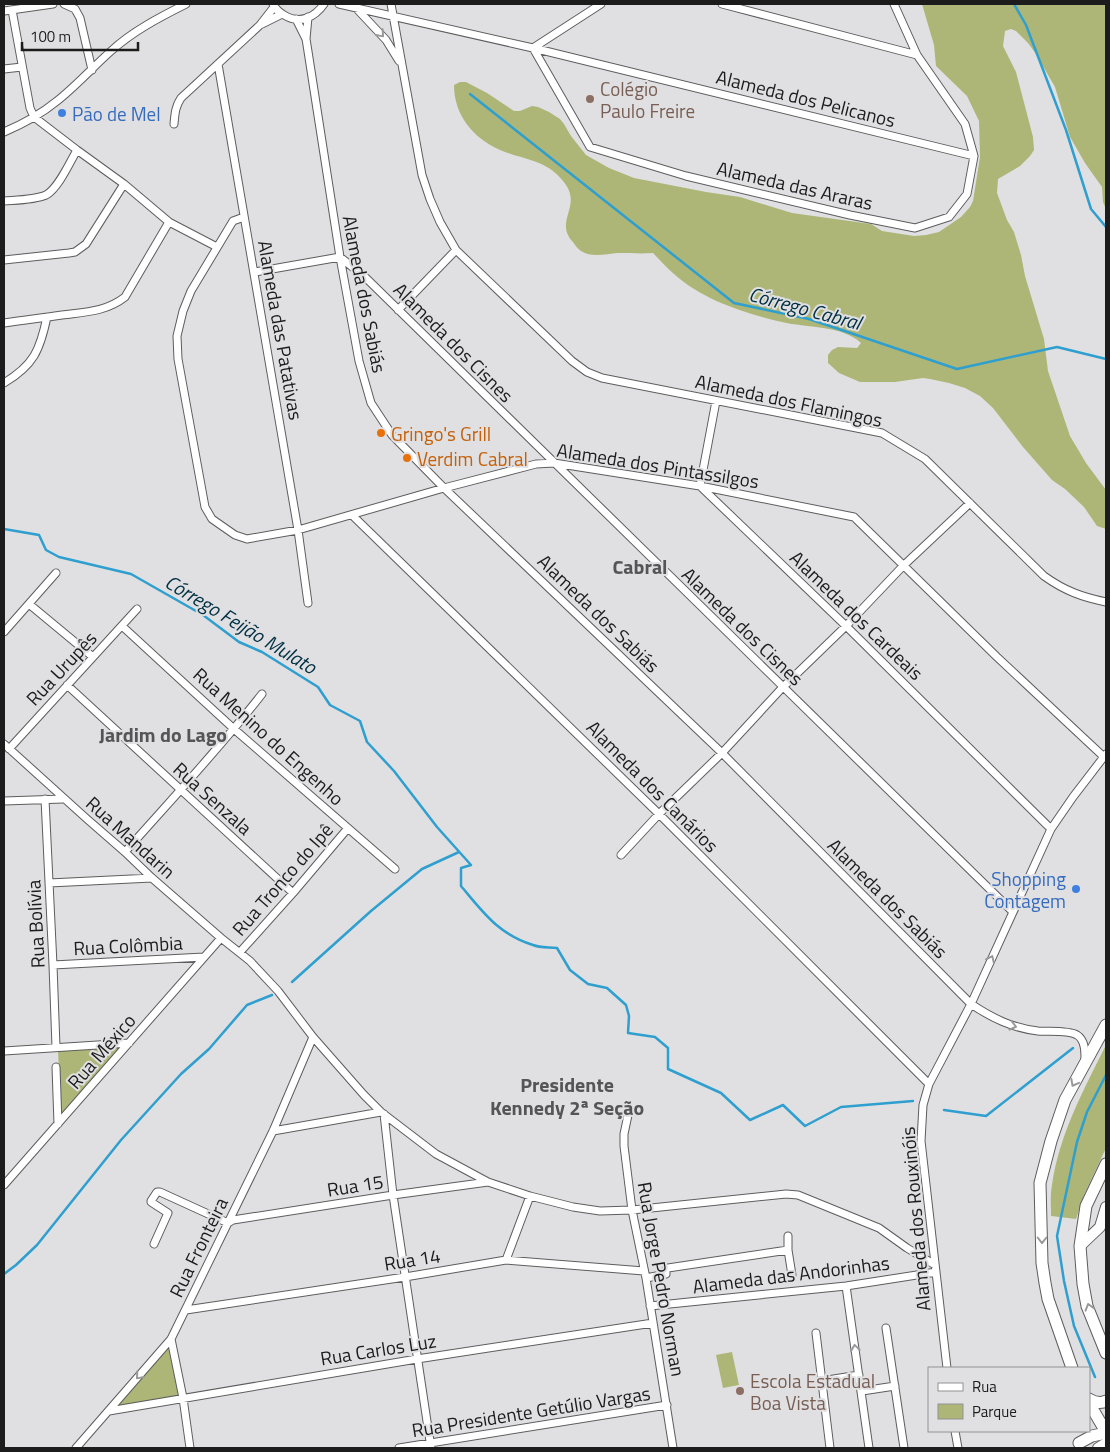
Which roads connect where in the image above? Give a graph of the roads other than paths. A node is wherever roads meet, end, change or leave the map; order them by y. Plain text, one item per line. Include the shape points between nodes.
1 (53, 4) edge
2 (64, 4) edge
3 (186, 4) edge
4 (324, 4) edge
5 (339, 4) edge
6 (391, 4) edge
7 (601, 4) edge
8 (722, 4) edge
9 (894, 4) edge
10 (274, 5) edge
11 (355, 8) junction
12 (12, 10) junction
13 (4, 11) edge
14 (282, 14) junction
15 (393, 16) junction
16 (308, 17) junction
17 (296, 19) junction
18 (260, 25) junction
19 (306, 39) junction
20 (533, 48) junction
21 (917, 55) junction
22 (218, 64) junction
23 (402, 66) junction
24 (22, 67) junction
25 (4, 70) edge
26 (92, 70) junction
27 (34, 117) junction
28 (174, 124) dead end
29 (4, 132) edge
30 (77, 150) junction
31 (974, 156) junction
32 (124, 184) junction
33 (4, 201) edge
34 (244, 217) junction
35 (169, 222) junction
36 (217, 247) junction
37 (456, 250) junction
38 (340, 257) junction
39 (4, 260) edge
40 (255, 272) junction
41 (398, 310) junction
42 (47, 317) junction
43 (4, 322) edge
44 (4, 382) edge
45 (716, 401) junction
46 (554, 463) junction
47 (700, 486) junction
48 (444, 488) junction
49 (970, 503) junction
50 (352, 515) junction
51 (298, 530) junction
52 (903, 566) junction
53 (56, 573) dead end
54 (1106, 602) edge
55 (308, 603) dead end
56 (29, 604) junction
57 (137, 608) dead end
58 (122, 626) junction
59 (846, 626) junction
60 (4, 632) edge
61 (94, 657) junction
62 (67, 685) junction
63 (782, 688) junction
64 (262, 694) dead end
65 (234, 729) junction
66 (6, 747) edge
67 (722, 753) junction
68 (1105, 756) edge
69 (180, 789) junction
70 (45, 799) junction
71 (63, 799) junction
72 (4, 801) edge
73 (659, 814) junction
74 (348, 828) junction
75 (1051, 829) junction
76 (125, 852) junction
77 (621, 855) dead end
78 (395, 869) dead end
79 (152, 878) junction
80 (49, 883) junction
81 (293, 893) junction
82 (1013, 912) junction
83 (221, 938) junction
84 (240, 952) junction
85 (204, 957) junction
86 (54, 965) junction
87 (971, 1004) junction
88 (1106, 1025) edge
89 (313, 1036) junction
90 (129, 1044) junction
91 (56, 1047) junction
92 (4, 1051) edge
93 (1086, 1062) junction
94 (56, 1067) dead end
95 (929, 1084) junction
96 (382, 1113) junction
97 (628, 1115) dead end
98 (58, 1124) junction
99 (273, 1131) junction
100 (1106, 1164) edge
101 (488, 1182) junction
102 (4, 1185) edge
103 (393, 1195) junction
104 (530, 1196) junction
105 (1106, 1207) edge
106 (632, 1210) junction
107 (228, 1223) junction
108 (788, 1236) dead end
109 (154, 1244) dead end
110 (1080, 1246) junction
111 (788, 1250) junction
112 (506, 1260) junction
113 (935, 1269) junction
114 (645, 1275) junction
115 (792, 1275) dead end
116 (405, 1277) junction
117 (846, 1286) junction
118 (650, 1306) junction
119 (186, 1310) junction
120 (653, 1323) junction
121 (886, 1328) dead end
122 (816, 1333) dead end
123 (171, 1339) junction
124 (1106, 1353) edge
125 (417, 1359) junction
126 (1071, 1366) edge
127 (947, 1367) edge
128 (859, 1375) junction
129 (821, 1381) junction
130 (895, 1386) junction
131 (862, 1391) junction
132 (182, 1398) junction
133 (1090, 1400) edge
134 (1106, 1401) edge
135 (667, 1405) junction
136 (1090, 1405) edge
137 (109, 1410) junction
138 (955, 1432) edge
139 (1085, 1432) edge
140 (1106, 1433) edge
141 (1106, 1443) edge
142 (431, 1446) edge
143 (1077, 1446) edge
144 (76, 1448) edge
145 (190, 1448) edge
146 (399, 1448) edge
147 (674, 1448) edge
148 (830, 1448) edge
149 (869, 1448) edge
150 (904, 1448) edge
151 (958, 1448) edge
152 (1098, 1448) edge

1 - 12 street
2 - 26 street via 74,9 80,18
3 - 26 street via 132,34
4 - 16 street
5 - 11 street, Alameda dos Pelicanos
6 - 15 street, Alameda dos Flamingos
7 - 20 street
8 - 21 street
9 - 21 street, Alameda das Araras
10 - 14 street
10 - 18 street
11 - 15 street, Alameda dos Pelicanos
11 -> 23 street via 386,40
12 - 13 street
12 - 24 street
14 - 17 street
14 - 18 street
15 - 20 street, Alameda dos Pelicanos
15 - 23 street, Alameda dos Flamingos
16 - 17 street
16 - 19 street, Alameda dos Sabiás
17 - 19 street, Alameda dos Sabiás
18 - 22 street
19 - 38 street, Alameda dos Sabiás
20 - 31 street, Alameda dos Pelicanos
20 - 31 street, Alameda das Araras via 590,147 695,179 915,228 949,217 967,194
21 - 31 street, Alameda das Araras via 966,124
22 - 28 street via 181,98
22 - 34 street, Alameda das Patativas
23 - 37 street, Alameda dos Flamingos via 422,175 430,200
24 - 25 street
24 - 27 street
26 - 27 street
27 - 29 street
27 - 30 street
30 - 32 street
30 - 33 street via 48,194
32 - 35 street
32 - 39 street via 86,244 79,249 69,253
34 - 36 street, Alameda dos Pintassilgos via 233,222
34 - 40 street, Alameda das Patativas
35 - 36 street
35 - 42 street via 125,297 97,310
36 - 51 street, Alameda dos Pintassilgos via 191,291 177,336 178,359 205,507 212,518 235,535 247,539
37 - 41 street
37 - 45 street, Alameda dos Flamingos via 587,372 602,378
38 - 40 street
38 - 41 street, Alameda dos Cisnes
38 - 48 street, Alameda dos Sabiás via 359,361 371,403 392,435
40 - 51 street, Alameda das Patativas
41 - 46 street, Alameda dos Cisnes
42 - 43 street
42 - 44 street via 34,358
45 - 47 street
45 - 49 street, Alameda dos Flamingos via 882,433 925,460
46 - 47 street, Alameda dos Pintassilgos
46 - 48 street, Alameda dos Pintassilgos via 536,464
46 - 63 street, Alameda dos Cisnes
47 - 52 street, Alameda dos Pintassilgos via 854,517
47 - 59 street, Alameda dos Cardeais
48 - 50 street, Alameda dos Pintassilgos
48 - 67 street, Alameda dos Sabiás
49 - 52 street
49 - 54 street, Alameda dos Flamingos via 1056,585 1076,595
50 - 51 street, Alameda dos Pintassilgos
50 - 73 street, Alameda dos Canários
51 - 55 street, Alameda das Patativas
52 - 59 street
52 - 68 street, Alameda dos Pintassilgos
53 - 56 street
56 - 60 street
56 - 61 street
57 - 58 street, Rua Urupês
58 - 61 street, Rua Urupês
58 - 65 street, Rua Menino do Engenho
59 - 63 street
59 - 75 street, Alameda dos Cardeais
61 - 62 street, Rua Urupês
62 - 66 street, Rua Urupês
62 - 69 street, Rua Senzala
63 - 67 street
63 - 82 street, Alameda dos Cisnes
64 - 65 street
65 - 69 street
65 - 74 street, Rua Menino do Engenho
66 - 71 street, Rua Mandarin
67 - 73 street
67 - 87 street, Alameda dos Sabiás
68 - 75 street, Alameda dos Rouxinóis
69 - 76 street
69 - 81 street, Rua Senzala
70 - 71 street
70 - 72 street
70 - 80 street, Rua Bolívia
71 - 76 street, Rua Mandarin
73 - 77 street
73 - 95 street, Alameda dos Canários
74 - 78 street, Rua Menino do Engenho
74 - 81 street, Rua Tronco do Ipê
75 - 82 street, Alameda dos Rouxinóis
76 - 79 street, Rua Mandarin
79 - 80 street
79 - 83 street, Rua Mandarin
80 - 86 street, Rua Bolívia
81 - 84 street, Rua Tronco do Ipê
87 -> 82 street, Alameda dos Rouxinóis
83 - 84 street, Rua Mandarin
83 - 85 street, Rua México
84 - 89 street, Rua Mandarin via 278,991
85 - 86 street, Rua Colômbia
85 - 90 street, Rua México
86 - 91 street, Rua Bolívia
87 -> 93 street, Alameda dos Sabiás via 1009,1025 1078,1036 1084,1045
87 - 95 street, Alameda dos Rouxinóis
88 - 93 main road
89 - 96 street, Rua Mandarin
89 - 99 street, Rua Fronteira
90 - 91 street
90 - 98 street, Rua México
91 - 92 street
93 -> 126 main road via 1065,1100 1040,1183 1045,1283
94 - 98 street
95 - 113 street, Alameda dos Rouxinóis via 921,1141
96 - 99 street
96 - 101 street, Rua Mandarin via 436,1154
96 - 103 street
97 - 106 street, Rua Jorge Pedro Norman via 624,1146
98 - 102 street, Rua México
99 - 107 street, Rua Fronteira
100 - 110 main road via 1086,1206
101 - 103 street, Rua 15
101 - 104 street, Rua Mandarin
103 - 107 street, Rua 15
103 - 116 street
104 - 106 street, Rua Mandarin via 600,1211
104 - 112 street
105 - 110 street via 1100,1227
106 - 113 street, Rua Mandarin via 798,1195 879,1228
106 - 114 street, Rua Jorge Pedro Norman
107 - 109 street via 156,1192 151,1202 168,1213
107 - 119 street, Rua Fronteira
108 - 111 street
124 -> 110 main road via 1087,1306
111 - 114 street via 668,1268 666,1274
111 - 115 street
112 - 114 street, Rua 14
112 - 116 street, Rua 14
113 - 117 street, Alameda das Andorinhas
113 - 127 street, Alameda dos Rouxinóis
114 - 118 street, Rua Jorge Pedro Norman
116 - 119 street, Rua 14
116 - 125 street
117 - 118 street, Alameda das Andorinhas
128 -> 117 street
118 - 120 street, Rua Jorge Pedro Norman
119 - 123 street, Rua Fronteira
120 - 125 street, Rua Carlos Luz
120 - 135 street, Rua Jorge Pedro Norman
121 - 130 street
122 - 129 street
123 - 132 street
123 -> 137 street, Rua Fronteira
125 - 132 street, Rua Carlos Luz
125 - 142 street
128 - 129 street
128 - 131 street
129 - 148 street
130 - 131 street
130 - 150 street
131 - 149 street
132 - 137 street, Rua Carlos Luz
132 - 145 street
133 - 134 main road
135 - 142 street, Rua Presidente Getúlio Vargas
135 - 147 street, Rua Jorge Pedro Norman
136 - 140 main road
137 - 144 street, Rua Fronteira
138 - 151 street
139 - 143 main road
140 - 143 main road via 1092,1436
141 - 152 street
142 - 146 street, Rua Presidente Getúlio Vargas

